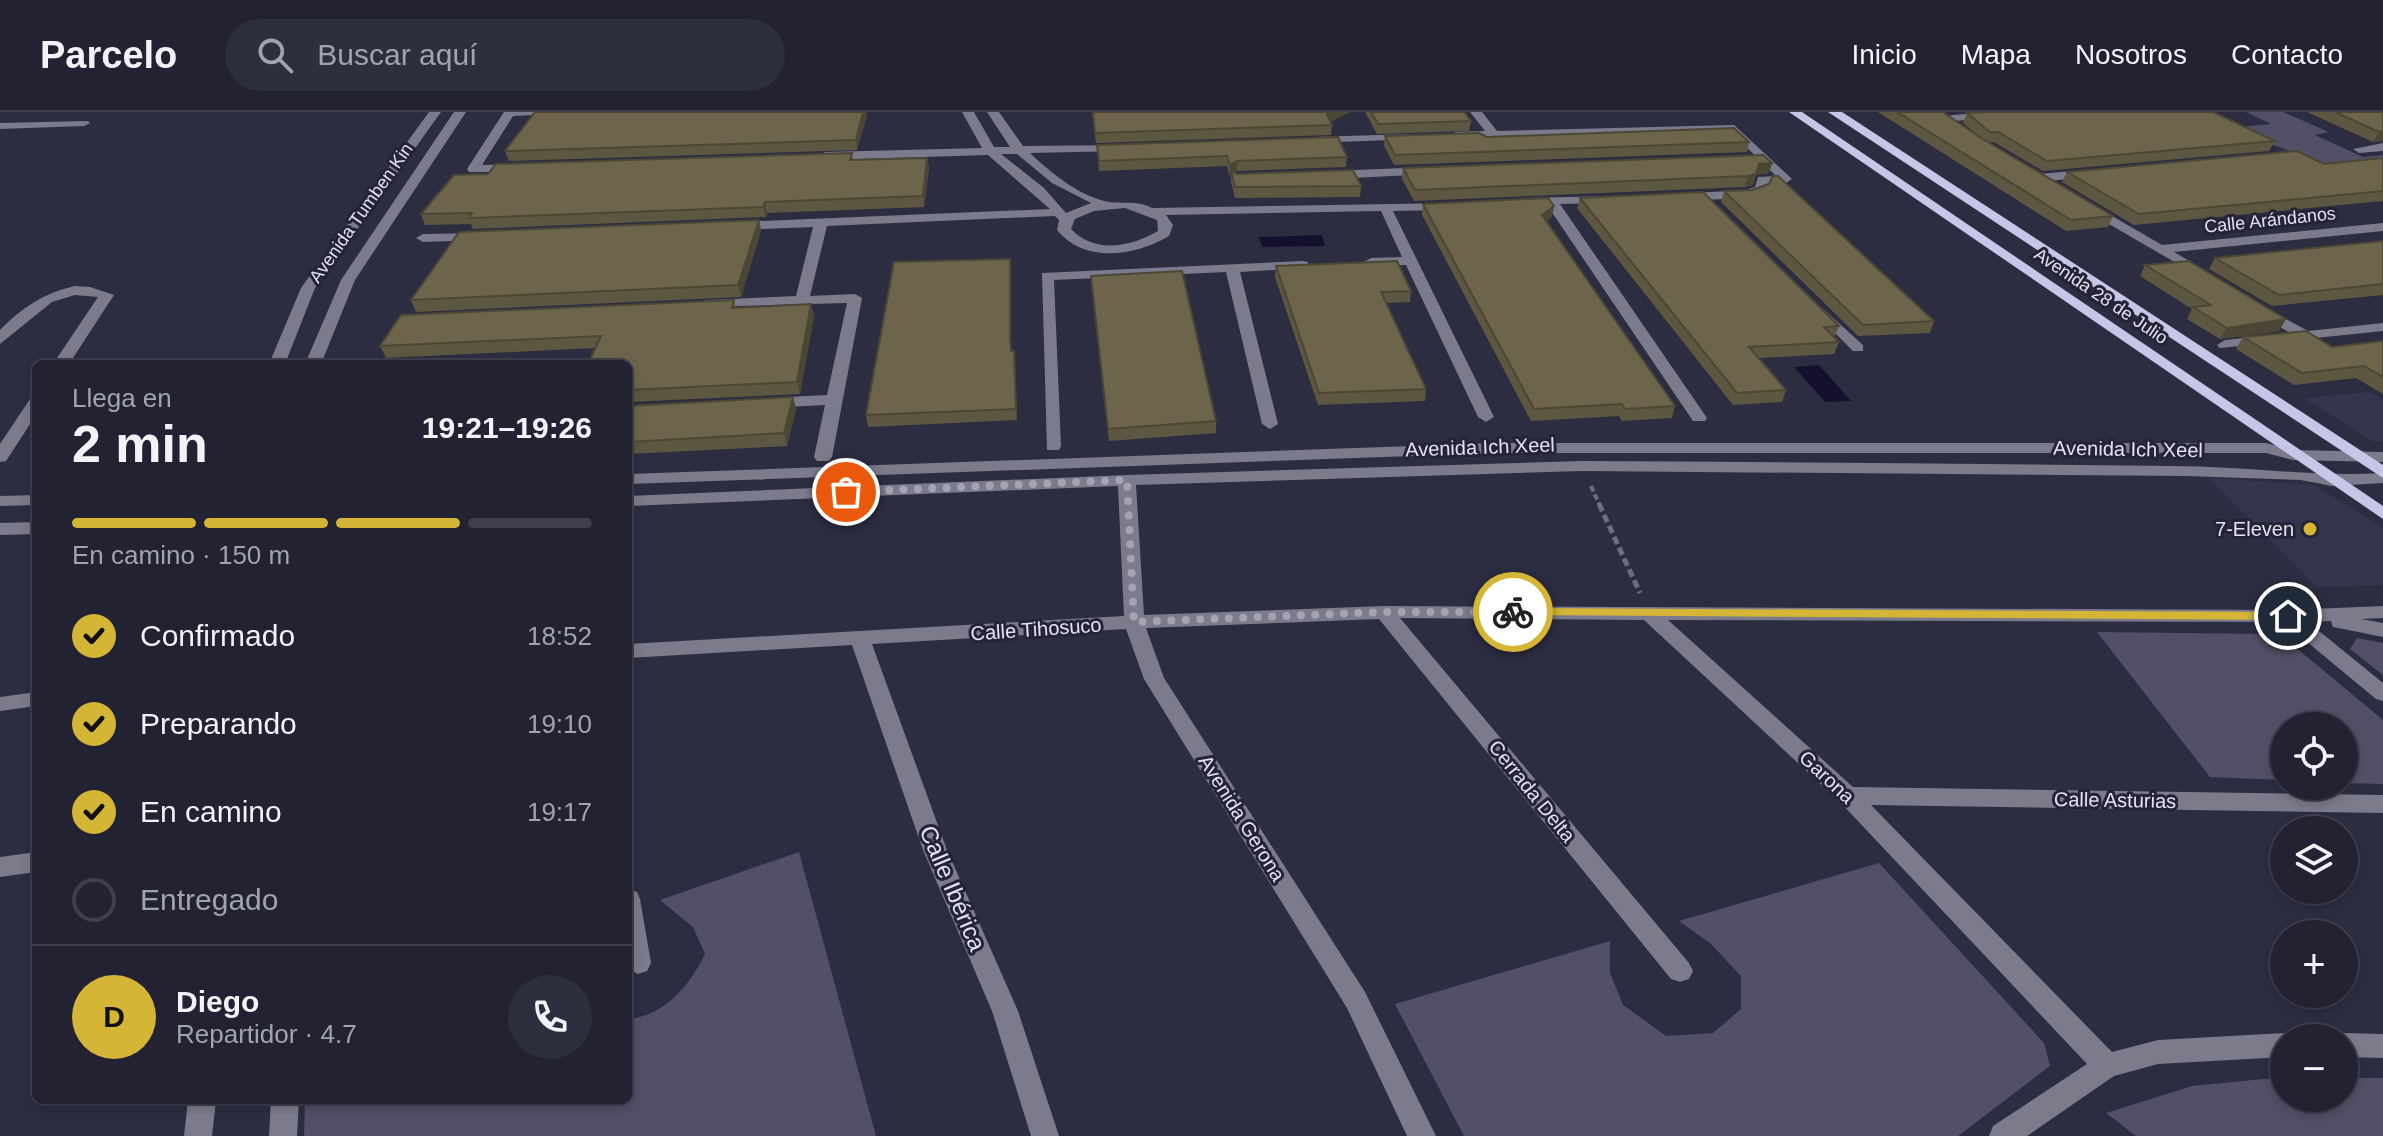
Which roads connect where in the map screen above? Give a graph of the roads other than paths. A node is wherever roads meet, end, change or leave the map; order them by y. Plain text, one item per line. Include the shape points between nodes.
1 (435, 112) edge
2 (460, 112) edge
3 (536, 112) edge
4 (968, 112) edge
5 (993, 112) edge
6 (1476, 112) edge
7 (1795, 112) edge
8 (1834, 112) edge
9 (2030, 112) edge
10 (1936, 116) edge
11 (84, 123) dead end
12 (0, 126) edge
13 (1494, 134) junction
14 (1967, 134) edge
15 (1447, 135) edge
16 (1432, 136) edge
17 (1292, 141) edge
18 (1138, 147) edge
19 (2383, 147) edge
20 (2359, 149) dead end
21 (987, 150) junction
22 (1020, 150) junction
23 (815, 157) edge
24 (1766, 158) junction
25 (1741, 159) edge
26 (535, 167) edge
27 (1442, 170) edge
28 (2027, 170) edge
29 (2102, 172) edge
30 (1316, 175) edge
31 (2040, 178) junction
32 (2067, 194) edge
33 (1704, 196) junction
34 (1658, 197) edge
35 (1628, 198) edge
36 (1551, 201) junction
37 (2080, 202) edge
38 (1506, 203) edge
39 (1107, 205) junction
40 (1461, 205) edge
41 (1715, 207) edge
42 (1386, 209) junction
43 (1154, 211) junction
44 (1062, 217) junction
45 (821, 222) junction
46 (725, 226) edge
47 (2383, 227) edge
48 (503, 235) edge
49 (423, 238) dead end
50 (1115, 248) junction
51 (2160, 249) junction
52 (1411, 261) junction
53 (1348, 263) edge
54 (1316, 265) edge
55 (1232, 269) junction
56 (1114, 272) junction
57 (2213, 281) edge
58 (802, 299) junction
59 (1814, 304) edge
60 (2253, 304) edge
61 (692, 305) edge
62 (2383, 327) edge
63 (2306, 336) junction
64 (0, 339) edge
65 (2225, 345) edge
66 (1858, 348) dead end
67 (64, 360) edge
68 (279, 360) edge
69 (315, 360) edge
70 (835, 400) junction
71 (755, 404) edge
72 (32, 408) edge
73 (1486, 417) dead end
74 (1699, 418) dead end
75 (1270, 424) dead end
76 (1053, 446) dead end
77 (2293, 455) junction
78 (0, 457) edge
79 (823, 457) dead end
80 (2383, 457) edge
81 (2363, 459) junction
82 (2383, 475) edge
83 (632, 479) edge
84 (1127, 480) junction
85 (2332, 481) junction
86 (32, 500) edge
87 (0, 501) edge
88 (632, 501) edge
89 (2383, 514) edge
90 (32, 528) edge
91 (0, 529) edge
92 (1384, 612) junction
93 (1648, 612) junction
94 (2383, 612) edge
95 (2299, 616) junction
96 (1134, 622) junction
97 (2383, 630) edge
98 (861, 641) junction
99 (632, 651) edge
100 (2383, 694) edge
101 (32, 700) edge
102 (0, 704) edge
103 (1848, 796) junction
104 (2383, 804) edge
105 (32, 863) edge
106 (0, 867) edge
107 (632, 925) edge
108 (638, 963) dead end
109 (1680, 971) dead end
110 (2358, 1045) edge
111 (2270, 1046) edge
112 (2383, 1046) edge
113 (2107, 1066) junction
114 (202, 1104) edge
115 (285, 1104) edge
116 (198, 1136) edge
117 (283, 1136) edge
118 (1045, 1136) edge
119 (1422, 1136) edge
120 (2003, 1136) edge

1 - 68 street, Avenida Tumben Kin via 308,288
2 - 69 street, Avenida Tumben Kin via 348,280
3 - 26 street via 509,113 473,169
4 - 21 street
5 - 22 street
6 - 13 street
7 - 77 main road, Avenida 28 de Julio
8 - 81 main road, Avenida 28 de Julio
9 - 10 street
10 - 14 street
11 - 12 street
13 - 15 street
13 - 24 street via 1635,126 1734,128
16 - 17 street
18 - 22 street
19 - 20 street
21 - 22 street
21 - 23 street
21 - 44 street via 1054,203
22 - 39 street via 1063,185
24 - 25 street
24 - 33 street via 1786,179 1762,180 1761,189 1748,194
27 - 30 street
28 - 31 street
29 - 31 street
31 - 32 street
33 - 34 street
33 - 41 street
35 - 36 street
36 - 38 street
36 - 74 street
37 - 51 street
39 - 43 street
39 - 44 street
40 - 42 street
42 - 43 street
42 - 52 street
43 - 50 street via 1163,218 1164,233 1141,245
44 - 45 street
44 - 50 street via 1064,230 1077,242
45 - 46 street
45 - 58 street
47 - 51 street, Calle Arándanos
48 - 49 street
50 - 56 street
51 - 57 street
52 - 53 street
52 - 73 street
54 - 55 street
55 - 56 street
55 - 75 street
56 - 76 street via 1047,276
58 - 61 street
58 - 70 street via 855,298
59 - 66 street
60 - 63 street
62 - 63 street
63 - 65 street
64 - 67 street via 33,305 51,297 73,291 107,295
70 - 71 street
70 - 79 street
72 - 78 street
77 - 81 street
77 - 83 street via 2266,448 1498,448
77 - 85 main road, Avenida 28 de Julio
80 - 81 street
81 - 82 main road, Avenida 28 de Julio
82 - 85 street, Avenida Ich Xeel
84 - 85 street, Avenida Ich Xeel via 1582,466 2186,471
84 - 88 street, Avenida Ich Xeel
84 - 96 street, Avenida Gerona
85 - 89 main road, Avenida 28 de Julio
86 - 87 street
90 - 91 street
92 - 93 street, Calle Tihosuco
92 - 96 street, Calle Tihosuco
92 - 109 street, Cerrada Delta
93 - 95 street, Calle Tihosuco
93 - 103 street, Garona
94 - 95 street, Calle Tihosuco
95 - 97 street, Calle Tihosuco
95 - 100 street
96 - 98 street, Calle Tihosuco
96 - 119 street, Avenida Gerona via 1154,679 1356,1000
98 - 99 street, Calle Tihosuco
98 - 118 street, Calle Ibérica via 935,850 1005,1011
101 - 102 street
103 - 104 street, Calle Asturias
103 - 113 street, Garona
105 - 106 street
107 - 108 street
110 - 112 street
111 - 113 street via 2158,1052
113 - 120 street
114 - 116 street
115 - 117 street

